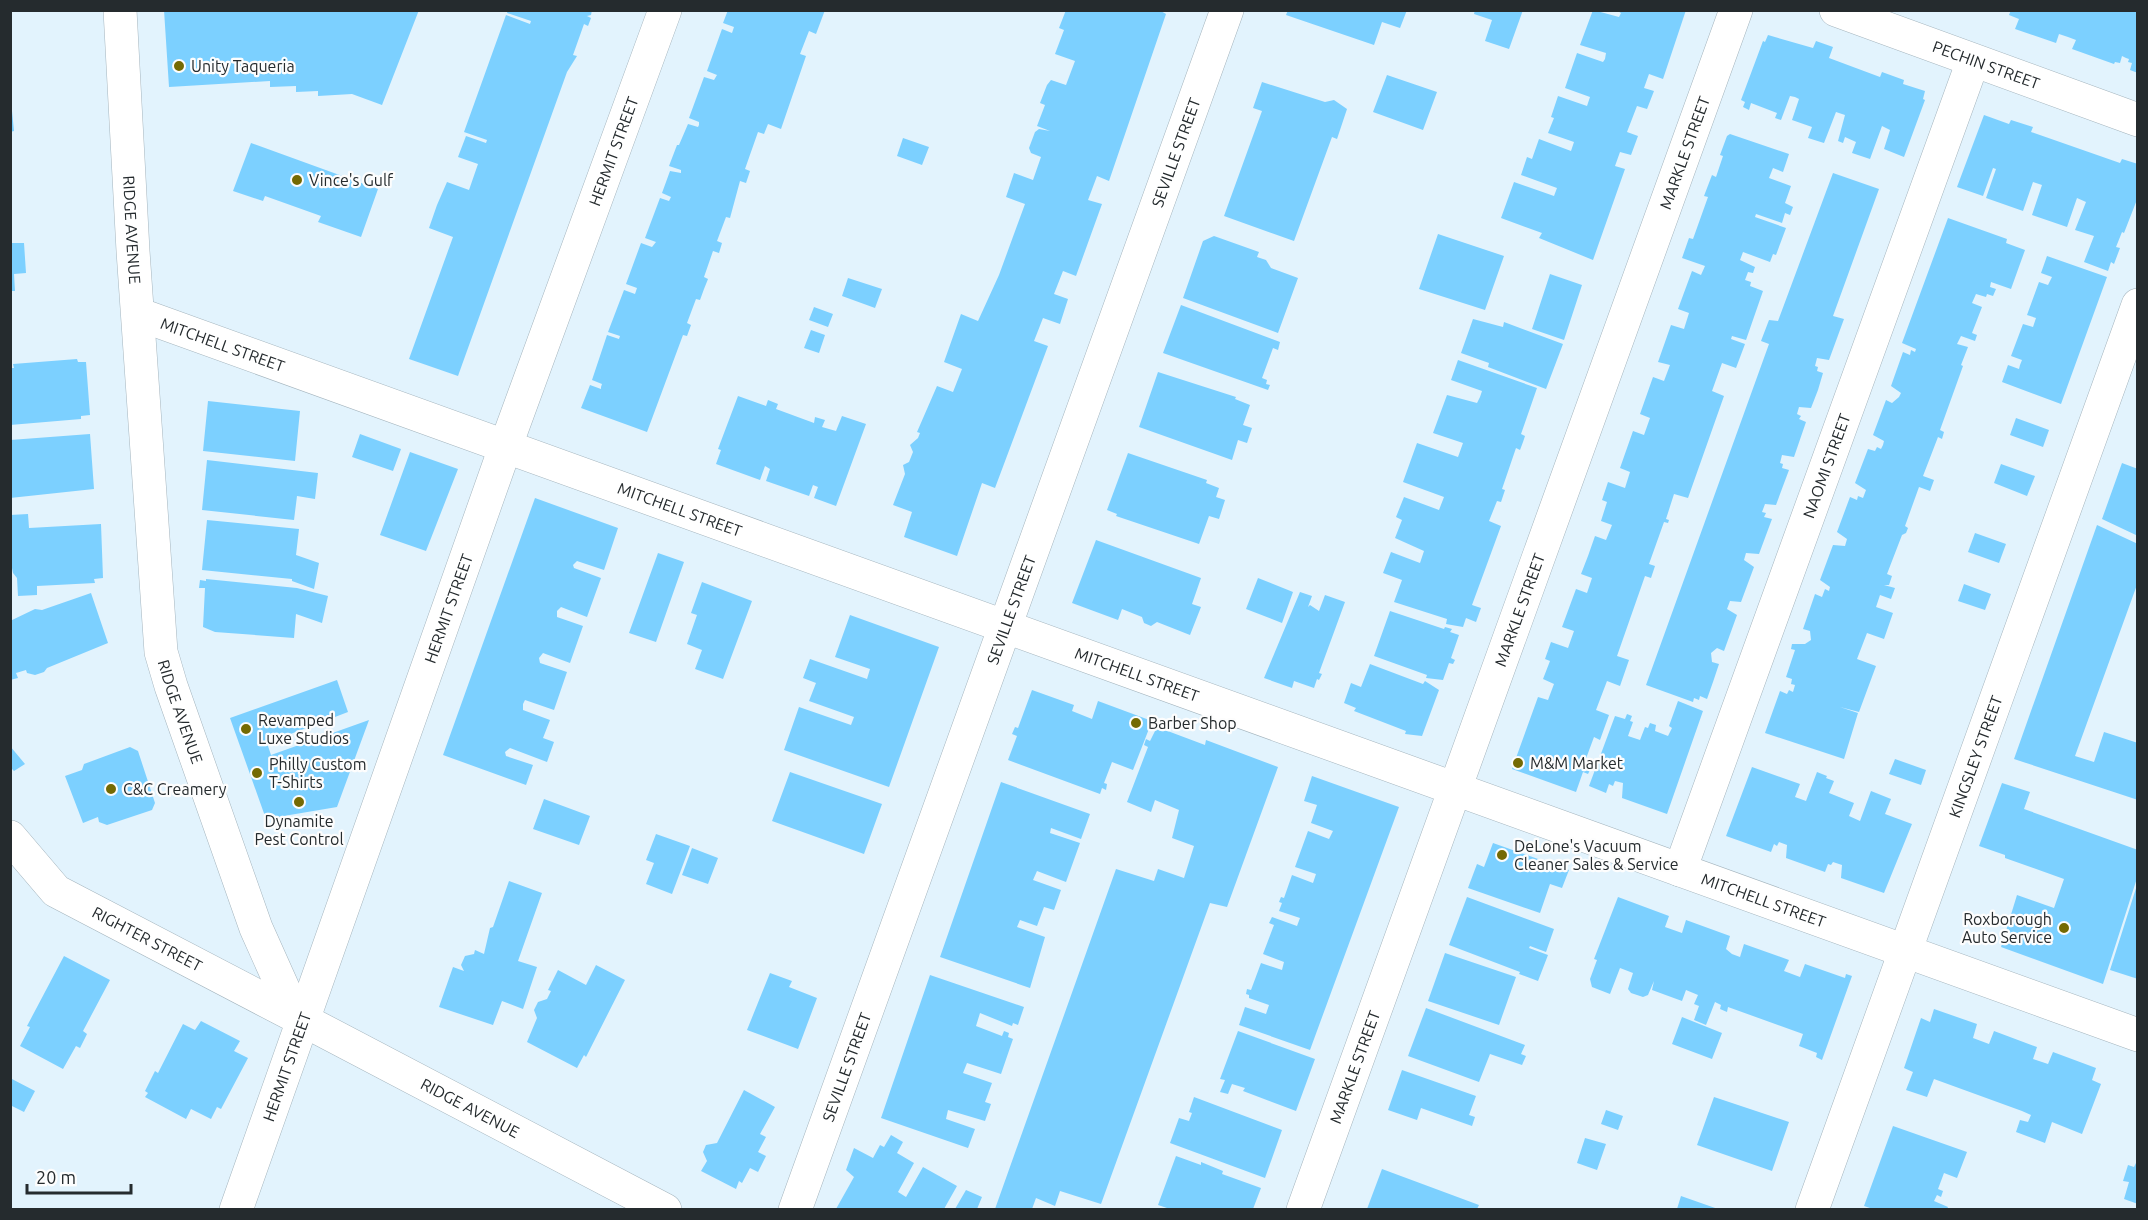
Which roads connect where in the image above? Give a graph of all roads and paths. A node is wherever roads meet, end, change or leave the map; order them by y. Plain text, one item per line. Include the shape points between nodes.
1 (120, 10) edge
2 (665, 10) edge
3 (1227, 10) edge
4 (1736, 10) edge
5 (1836, 10) edge
6 (1973, 61) junction
7 (2138, 120) edge
8 (2138, 305) edge
9 (138, 314) junction
10 (506, 446) junction
11 (1005, 625) junction
12 (1454, 788) junction
13 (10, 837) edge
14 (1680, 870) junction
15 (1905, 950) junction
16 (302, 1019) junction
17 (2138, 1035) edge
18 (236, 1209) edge
19 (665, 1209) edge
20 (795, 1209) edge
21 (1303, 1209) edge
22 (1812, 1209) edge

1 - 9 street, RIDGE AVENUE
2 - 10 street, HERMIT STREET
3 - 11 street, SEVILLE STREET
4 - 12 street, MARKLE STREET
5 - 6 street, PECHIN STREET
6 - 7 street, PECHIN STREET
6 - 14 street, NAOMI STREET
8 - 15 street, KINGSLEY STREET
9 - 10 street, MITCHELL STREET
9 - 16 street, RIDGE AVENUE via 162,652 256,928 286,995
10 - 11 street, MITCHELL STREET
10 - 16 street, HERMIT STREET
11 - 12 street, MITCHELL STREET
11 - 20 street, SEVILLE STREET
12 - 14 street, MITCHELL STREET
12 - 21 street, MARKLE STREET
13 - 16 street, RIGHTER STREET via 56,891
14 - 15 street, MITCHELL STREET
15 - 17 street, MITCHELL STREET
15 - 22 street, KINGSLEY STREET
16 - 18 street, HERMIT STREET
16 - 19 street, RIDGE AVENUE

